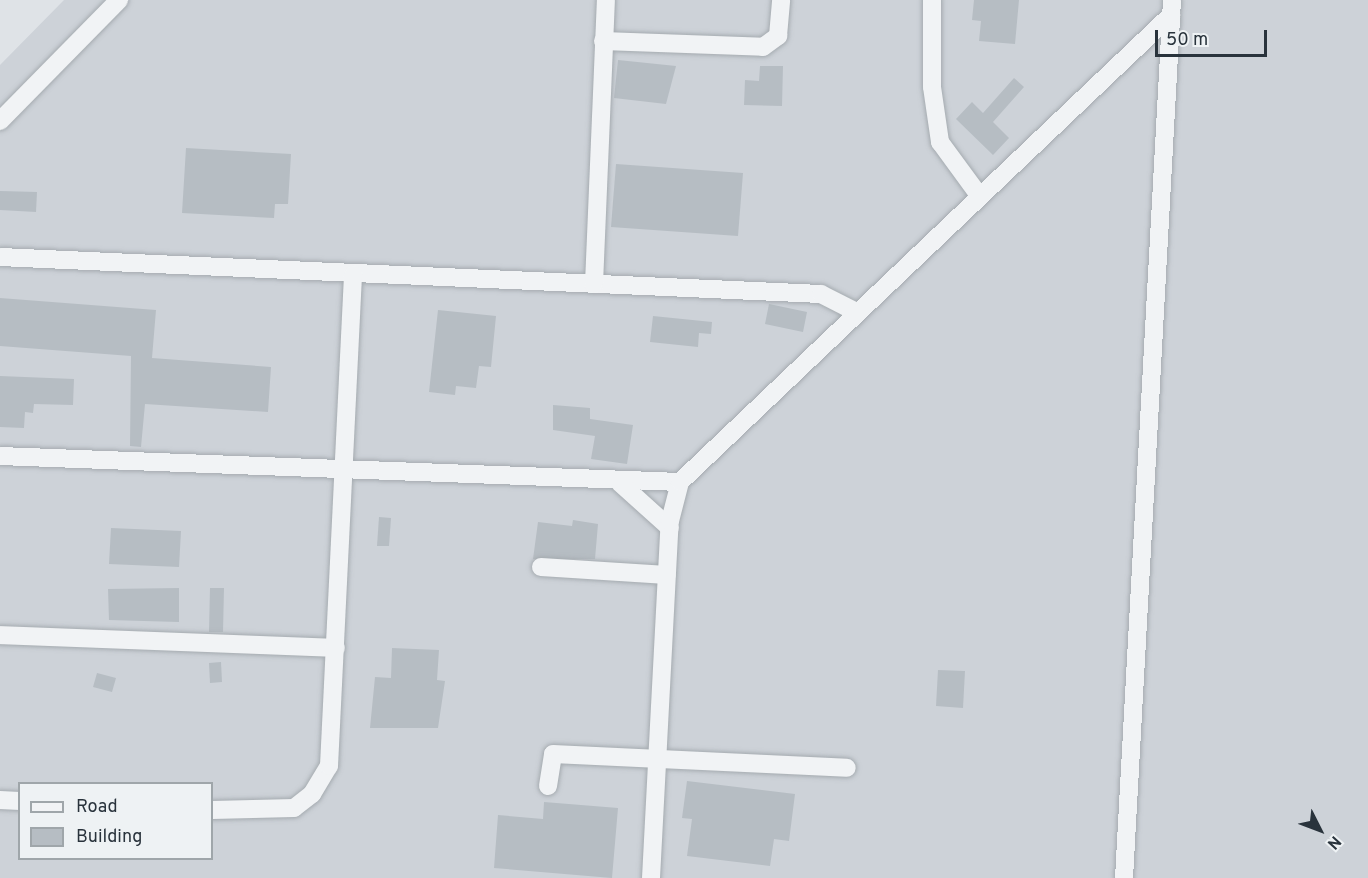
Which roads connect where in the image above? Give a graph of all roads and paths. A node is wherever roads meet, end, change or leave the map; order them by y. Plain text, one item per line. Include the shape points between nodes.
1 (119, 0) edge
2 (606, 0) edge
3 (780, 0) edge
4 (932, 0) edge
5 (1171, 8) edge
6 (603, 41) junction
7 (0, 121) edge
8 (978, 194) junction
9 (0, 257) edge
10 (353, 275) junction
11 (594, 284) junction
12 (854, 311) junction
13 (0, 456) edge
14 (343, 471) junction
15 (680, 482) junction
16 (620, 483) junction
17 (670, 528) junction
18 (542, 567) dead end
19 (667, 575) junction
20 (0, 635) edge
21 (336, 648) junction
22 (658, 760) junction
23 (847, 768) dead end
24 (549, 786) dead end
25 (0, 800) edge
26 (18, 801) edge
27 (213, 810) edge
28 (651, 878) edge
29 (1124, 878) edge

1 - 7 lane
2 - 6 lane
3 - 6 lane via 778,36 763,47
4 - 8 lane via 932,87 940,142
5 - 8 lane
5 - 29 lane
6 - 11 lane
8 - 12 lane
9 - 10 lane
10 - 11 lane
10 - 14 lane
11 - 12 lane via 821,294
12 - 15 lane
13 - 14 lane
14 - 16 lane
14 - 21 lane
15 - 16 lane
15 - 17 lane
16 - 17 lane
17 - 19 lane
18 - 19 lane
19 - 22 lane
20 - 21 lane
21 - 27 lane via 329,766 322,782 294,808
22 - 23 lane
22 - 24 lane via 553,754
22 - 28 lane
25 - 26 lane

